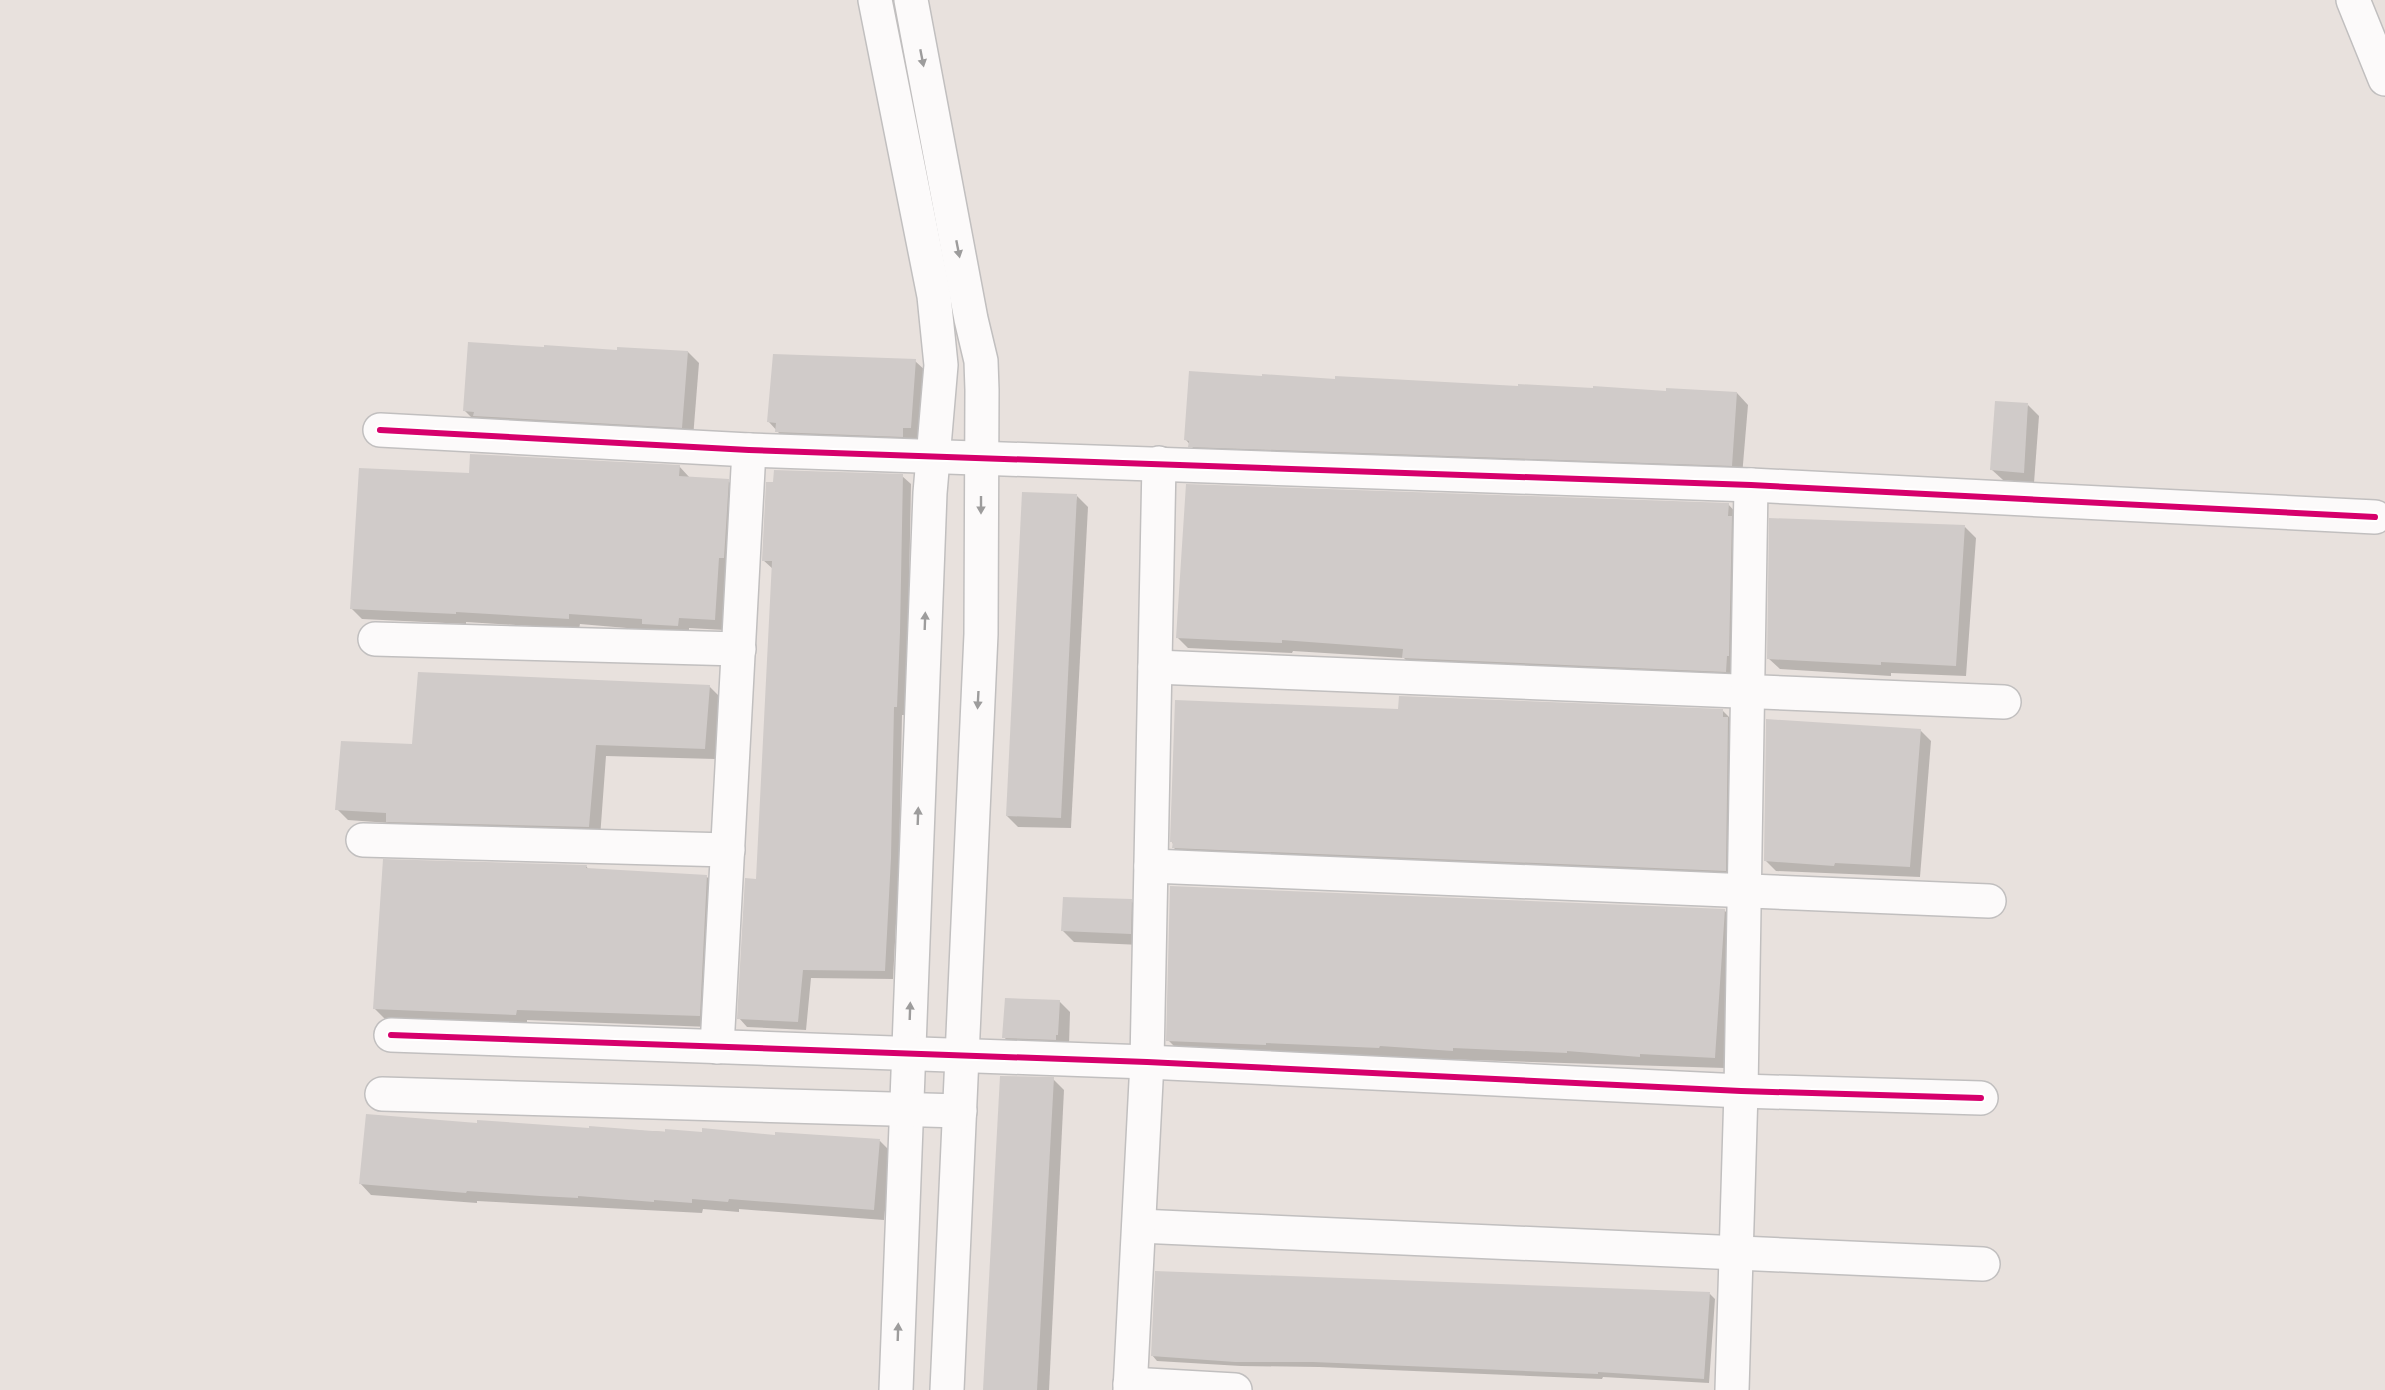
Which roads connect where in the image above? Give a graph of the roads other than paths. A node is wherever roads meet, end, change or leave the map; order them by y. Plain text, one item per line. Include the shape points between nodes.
1 (875, 0) edge
2 (911, 0) edge
3 (2353, 0) edge
4 (2385, 79) edge
5 (380, 430) dead end
6 (749, 450) junction
7 (933, 455) junction
8 (982, 457) junction
9 (1159, 463) junction
10 (1751, 485) junction
11 (2375, 517) dead end
12 (375, 639) dead end
13 (739, 649) junction
14 (1155, 667) junction
15 (1748, 691) junction
16 (2004, 702) dead end
17 (363, 840) dead end
18 (728, 850) junction
19 (1151, 866) junction
20 (1744, 891) junction
21 (1989, 901) dead end
22 (391, 1035) dead end
23 (717, 1047) junction
24 (909, 1054) junction
25 (963, 1056) junction
26 (1147, 1062) junction
27 (1741, 1091) junction
28 (382, 1094) dead end
29 (1981, 1098) dead end
30 (906, 1109) junction
31 (960, 1111) junction
32 (1139, 1226) junction
33 (1736, 1253) junction
34 (1983, 1264) dead end
35 (1130, 1387) edge
36 (896, 1390) edge
37 (948, 1390) edge
38 (1235, 1390) edge
39 (1732, 1390) edge

1 - 7 street via 934,296 941,365
2 -> 8 street via 981,361
3 - 4 street
5 - 6 street
6 - 7 street
6 - 13 street
7 - 8 street
24 -> 7 street
8 - 9 street
8 -> 25 street via 981,634
9 - 10 street
9 - 14 street
10 - 11 street
10 - 15 street
12 - 13 street
13 - 18 street
14 - 15 street
14 - 19 street
15 - 16 street
15 - 20 street
17 - 18 street
18 - 23 street
19 - 20 street
19 - 26 street
20 - 21 street
20 - 27 street
22 - 23 street
23 - 24 street
24 - 25 street
24 - 30 street
25 - 26 street
25 - 31 street
26 - 27 street
26 - 32 street
27 - 29 street
27 - 33 street
28 - 30 street
30 - 31 street
36 -> 30 street
31 - 37 street
32 - 33 street
32 - 35 street
33 - 34 street
33 - 39 street
35 - 38 street

